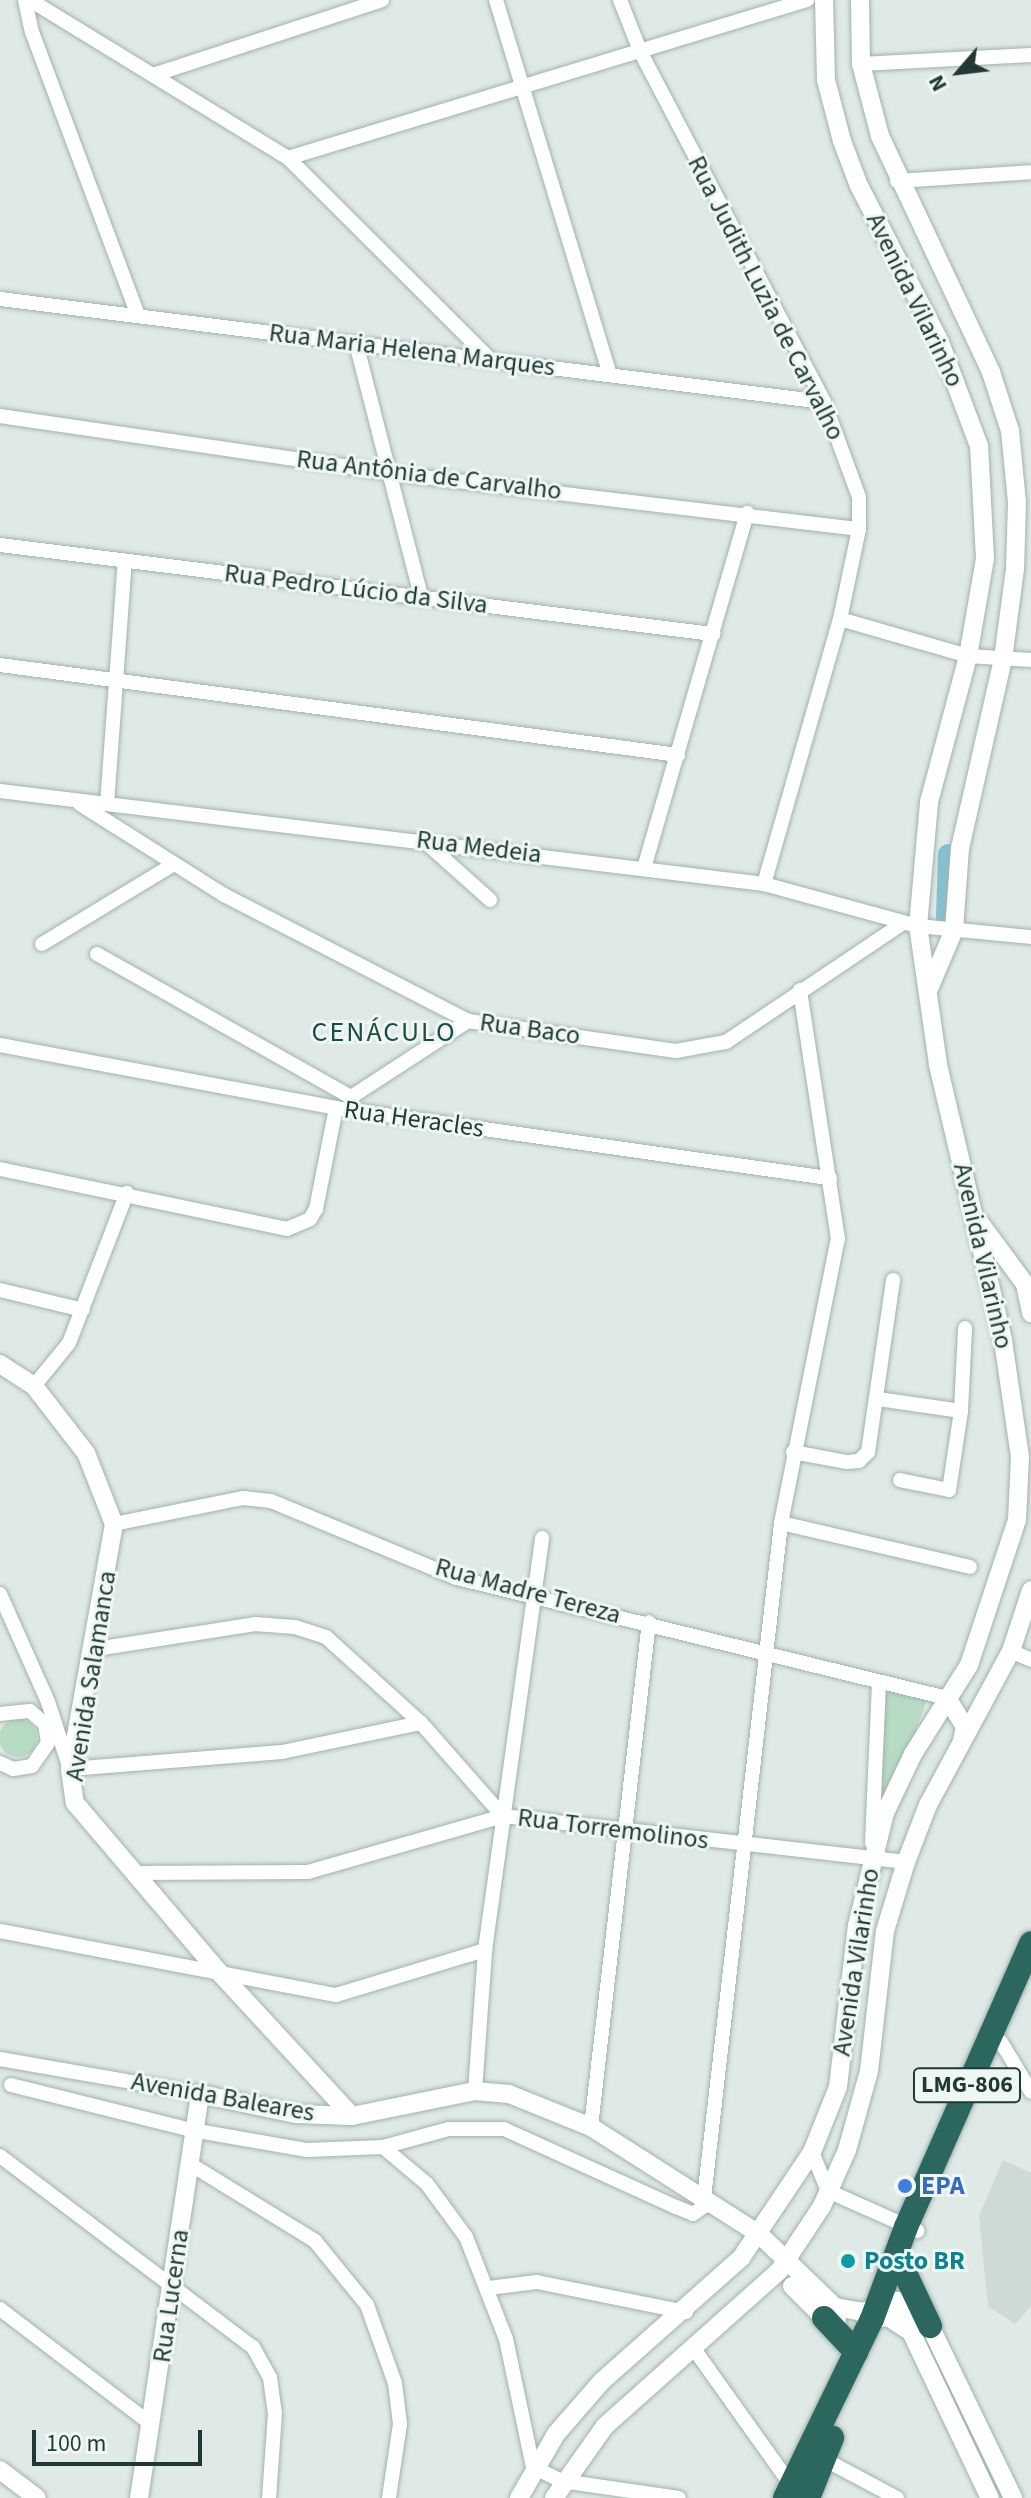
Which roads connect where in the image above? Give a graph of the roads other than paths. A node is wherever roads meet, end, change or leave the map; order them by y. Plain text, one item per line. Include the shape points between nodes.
1 (27, 0) edge
2 (382, 0) edge
3 (496, 0) edge
4 (620, 0) edge
5 (807, 0) edge
6 (824, 0) edge
7 (860, 0) edge
8 (641, 53) junction
9 (1031, 55) edge
10 (861, 64) junction
11 (153, 75) junction
12 (523, 86) junction
13 (288, 158) junction
14 (1031, 172) edge
15 (897, 181) junction
16 (0, 299) edge
17 (138, 316) junction
18 (356, 343) junction
19 (491, 360) junction
20 (610, 375) junction
21 (824, 402) junction
22 (0, 416) edge
23 (389, 473) junction
24 (747, 513) junction
25 (859, 529) junction
26 (0, 545) edge
27 (125, 561) junction
28 (421, 597) junction
29 (840, 619) junction
30 (713, 634) junction
31 (968, 656) junction
32 (1003, 659) junction
33 (1031, 660) edge
34 (0, 665) edge
35 (117, 680) junction
36 (678, 755) junction
37 (0, 791) edge
38 (78, 803) junction
39 (107, 804) junction
40 (423, 840) junction
41 (174, 864) junction
42 (644, 868) junction
43 (764, 884) junction
44 (490, 900) dead end
45 (911, 924) junction
46 (1031, 937) edge
47 (952, 938) junction
48 (42, 944) dead end
49 (97, 954) dead end
50 (800, 990) junction
51 (927, 993) junction
52 (468, 1021) junction
53 (0, 1045) edge
54 (352, 1104) junction
55 (336, 1108) junction
56 (0, 1169) edge
57 (830, 1178) junction
58 (127, 1193) junction
59 (973, 1212) junction
60 (893, 1280) dead end
61 (0, 1290) edge
62 (83, 1310) junction
63 (1031, 1313) edge
64 (965, 1328) dead end
65 (0, 1364) edge
66 (34, 1386) junction
67 (878, 1399) junction
68 (961, 1411) junction
69 (793, 1452) junction
70 (900, 1480) dead end
71 (781, 1523) junction
72 (114, 1524) junction
73 (542, 1538) dead end
74 (970, 1567) dead end
75 (1031, 1590) edge
76 (0, 1594) edge
77 (530, 1595) junction
78 (649, 1622) junction
79 (96, 1649) junction
80 (1011, 1651) junction
81 (766, 1653) junction
82 (1031, 1660) edge
83 (969, 1665) junction
84 (879, 1683) junction
85 (947, 1698) junction
86 (48, 1702) junction
87 (0, 1714) edge
88 (39, 1716) junction
89 (421, 1723) junction
90 (45, 1752) junction
91 (953, 1762) junction
92 (1, 1767) edge
93 (70, 1769) junction
94 (503, 1816) junction
95 (623, 1832) junction
96 (740, 1843) junction
97 (871, 1859) junction
98 (906, 1862) junction
99 (134, 1873) junction
100 (0, 1931) edge
101 (1031, 1943) edge
102 (485, 1950) junction
103 (218, 1971) junction
104 (1031, 1973) edge
105 (1001, 2042) junction
106 (0, 2059) edge
107 (11, 2085) dead end
108 (475, 2091) junction
109 (1031, 2092) edge
110 (200, 2094) junction
111 (352, 2116) junction
112 (591, 2127) junction
113 (192, 2130) junction
114 (383, 2147) junction
115 (812, 2152) junction
116 (0, 2156) edge
117 (190, 2164) junction
118 (828, 2191) junction
119 (706, 2199) junction
120 (723, 2211) junction
121 (912, 2229) junction
122 (759, 2234) junction
123 (741, 2258) junction
124 (781, 2266) junction
125 (904, 2271) junction
126 (173, 2288) junction
127 (489, 2288) junction
128 (0, 2309) edge
129 (883, 2311) junction
130 (686, 2312) junction
131 (824, 2318) junction
132 (930, 2326) junction
133 (694, 2349) junction
134 (856, 2352) junction
135 (152, 2425) junction
136 (822, 2458) junction
137 (533, 2467) junction
138 (0, 2470) edge
139 (558, 2490) edge
140 (795, 2494) edge
141 (27, 2495) edge
142 (139, 2498) edge
143 (269, 2498) edge
144 (389, 2498) edge
145 (519, 2498) edge
146 (679, 2498) edge
147 (897, 2498) edge
148 (990, 2498) edge
149 (1013, 2498) edge

1 - 11 street
1 - 17 street via 32,32
2 - 11 street
3 - 12 street
4 - 8 street, Rua Judith Luzia de Carvalho
5 - 8 street
6 - 31 main road, Avenida Vilarinho via 826,80 842,141 859,186 940,342 979,446 985,559
7 - 10 main road, Avenida Vilarinho
8 - 12 street
8 - 21 street, Rua Judith Luzia de Carvalho
9 - 10 street
10 - 15 main road, Avenida Vilarinho
11 - 13 street
12 - 13 street
12 - 20 street
13 - 19 street
14 - 15 street
15 - 32 main road, Avenida Vilarinho via 969,321 1010,431 1015,556
16 - 17 street, Rua Maria Helena Marques
17 - 18 street, Rua Maria Helena Marques
18 - 19 street, Rua Maria Helena Marques
18 - 23 street
19 - 20 street, Rua Maria Helena Marques
20 - 21 street, Rua Maria Helena Marques
21 - 25 street, Rua Judith Luzia de Carvalho via 853,476
22 - 23 street, Rua Antônia de Carvalho
23 - 24 street, Rua Antônia de Carvalho
23 - 28 street
24 - 25 street, Rua Antônia de Carvalho
24 - 30 street
25 - 29 street, Rua Judith Luzia de Carvalho
26 - 27 street, Rua Pedro Lúcio da Silva
27 - 28 street, Rua Pedro Lúcio da Silva
27 - 35 street
28 - 30 street, Rua Pedro Lúcio da Silva
29 - 31 street
29 - 43 street, Rua Judith Luzia de Carvalho
30 - 36 street
31 - 32 street
31 - 45 main road, Avenida Vilarinho via 929,802
32 - 33 street
32 - 47 main road, Avenida Vilarinho via 960,848
34 - 35 street
35 - 36 street
35 - 39 street
36 - 42 street
37 - 38 street, Rua Medeia
38 - 39 street, Rua Medeia
38 - 41 street, Rua Baco
39 - 40 street, Rua Medeia
40 - 42 street, Rua Medeia
40 - 44 street
41 - 48 street
41 - 52 street, Rua Baco
42 - 43 street, Rua Medeia
43 - 45 street, Rua Medeia
45 - 47 street, Rua Medeia
45 - 50 street, Rua Baco
45 - 51 main road, Avenida Vilarinho
46 - 47 street, Rua Medeia
47 - 51 main road
49 - 54 street
50 - 52 street, Rua Baco via 726,1042 700,1050
50 - 57 street
51 - 59 main road, Avenida Vilarinho
52 - 54 street
53 - 55 street, Rua Heracles
54 - 55 street, Rua Heracles
54 - 57 street, Rua Heracles
55 - 58 street via 316,1209 300,1226 287,1229
56 - 58 street
57 - 69 street via 838,1239
58 - 62 street
59 - 63 main road, Avenida Vilarinho via 1025,1284
59 - 83 main road, Avenida Vilarinho via 1003,1340 1020,1457 1017,1520
60 - 67 street
61 - 62 street
62 - 66 street via 69,1343
64 - 68 street
65 - 66 main road, Avenida Salamanca
66 - 72 main road, Avenida Salamanca via 86,1453
67 - 68 street
67 - 69 street via 868,1452 859,1461
68 - 70 street via 949,1490
69 - 71 street
71 - 74 street
71 - 81 street
72 - 77 street, Rua Madre Tereza via 243,1498 271,1501 457,1578
72 - 79 main road, Avenida Salamanca
73 - 77 street
75 - 80 main road, Avenida Vilarinho
76 - 86 street
77 - 78 street, Rua Madre Tereza
77 - 94 street
78 - 81 street, Rua Madre Tereza
78 - 95 street
79 - 89 street via 255,1624 295,1627 326,1637 354,1657
79 - 93 main road, Avenida Salamanca
80 - 82 street
80 - 83 main road
80 - 91 main road, Avenida Vilarinho
81 - 84 street, Rua Madre Tereza
81 - 96 street
83 - 85 main road, Avenida Vilarinho
84 - 85 street, Rua Madre Tereza
84 - 97 street
85 - 91 main road via 966,1729
85 - 97 main road, Avenida Vilarinho via 891,1801
86 - 88 street
86 - 93 street
87 - 88 street via 20,1708
88 - 90 street via 48,1733
89 - 93 street via 282,1752
89 - 94 street
90 - 92 street via 23,1769
90 - 93 street
91 - 98 main road, Avenida Vilarinho via 928,1805
93 - 99 main road, Avenida Salamanca via 75,1803
94 - 95 street, Rua Torremolinos
94 - 99 street, Rua Torremolinos via 308,1872
94 - 102 street
95 - 96 street, Rua Torremolinos
95 - 112 street
96 - 97 street, Rua Torremolinos
96 - 119 street
97 - 98 street, Rua Torremolinos
97 - 115 main road, Avenida Vilarinho via 857,1926 838,2087
98 - 118 main road, Avenida Vilarinho via 885,1931 869,2071 847,2150
99 - 103 main road, Avenida Salamanca
100 - 103 street
101 - 121 highway, LMG-806
102 - 103 street via 336,1995
102 - 108 street
103 - 111 main road, Avenida Salamanca
104 - 105 highway, LMG-806
105 - 109 street
105 - 121 highway, LMG-806
106 - 110 street, Avenida Baleares
107 - 113 street, Avenida Baleares
108 - 111 main road, Avenida Baleares
108 - 112 main road, Avenida Baleares via 509,2094
110 - 111 main road, Avenida Baleares via 297,2114
110 - 113 main road, Rua Lucerna
112 - 119 main road, Avenida Baleares
113 - 114 street, Avenida Baleares via 307,2150
113 - 117 main road, Rua Lucerna
114 - 119 street, Avenida Baleares via 449,2129 504,2129 693,2214
114 - 127 street via 427,2184 466,2237
115 - 118 street
115 - 122 main road, Avenida Vilarinho
116 - 126 street
117 - 126 main road, Rua Lucerna
117 - 144 street via 315,2241 367,2305 395,2383 400,2424
118 - 121 street
118 - 124 main road, Avenida Vilarinho
119 - 120 main road, Avenida Baleares
120 - 122 main road, Avenida Baleares
120 - 123 main road via 737,2235
121 - 125 highway, LMG-806
121 - 129 highway, LMG-806
122 - 123 main road, Avenida Vilarinho
122 - 124 main road, Avenida Baleares
123 - 130 main road, Avenida Vilarinho
124 - 129 main road, Avenida Baleares via 835,2307
124 - 131 main road, Avenida Baleares
124 - 133 main road, Avenida Vilarinho
125 - 129 highway, LMG-806
125 - 132 highway
126 - 135 main road, Rua Lucerna
126 - 143 street via 253,2347 270,2378 275,2413
127 - 130 street via 537,2282
127 - 137 street via 506,2339
128 - 135 street
129 - 131 main road
129 - 132 main road
129 - 134 highway, LMG-806
129 - 136 highway, LMG-806
129 - 148 main road via 911,2332
130 - 137 main road, Avenida Vilarinho via 602,2381
131 - 134 highway
132 - 149 main road
133 - 139 main road, Avenida Vilarinho via 605,2426
133 - 140 street
134 - 140 highway, LMG-806
135 - 142 main road, Rua Lucerna
136 - 140 highway, LMG-806
136 - 147 street
137 - 139 street
137 - 145 main road, Avenida Vilarinho
138 - 141 main road
139 - 146 street

